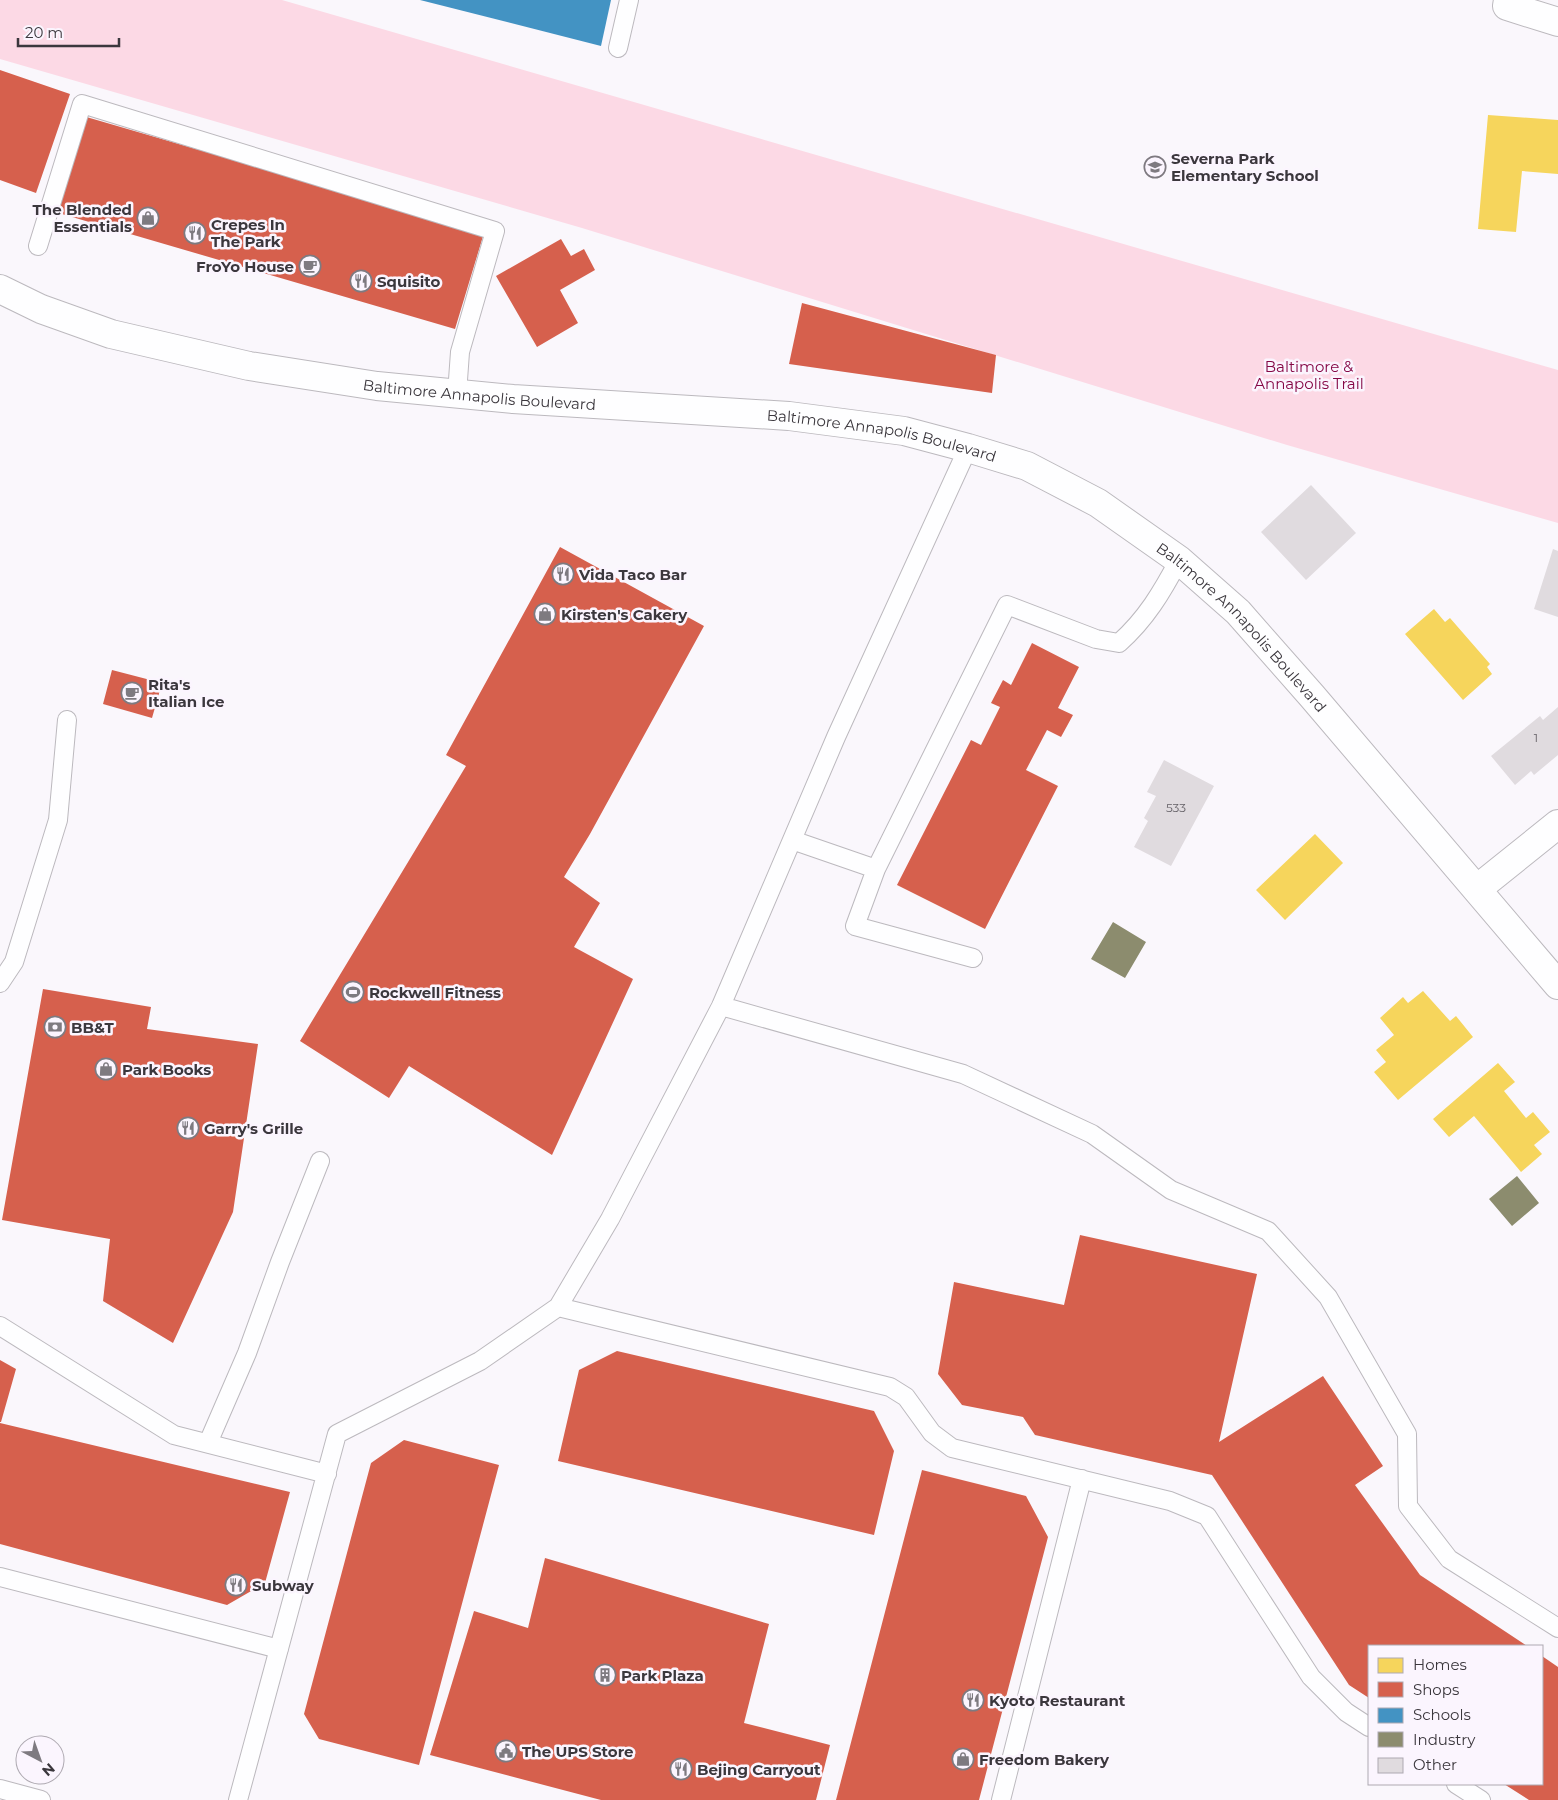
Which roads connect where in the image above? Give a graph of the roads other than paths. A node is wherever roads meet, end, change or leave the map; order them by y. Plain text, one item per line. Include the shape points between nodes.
1 (629, 0) edge
2 (1508, 0) edge
3 (1558, 22) edge
4 (618, 48) dead end
5 (38, 246) dead end
6 (0, 290) edge
7 (457, 394) junction
8 (968, 448) junction
9 (1178, 560) junction
10 (67, 720) dead end
11 (1558, 824) edge
12 (792, 840) junction
13 (876, 869) junction
14 (1477, 890) junction
15 (973, 958) dead end
16 (0, 983) edge
17 (1558, 985) edge
18 (721, 1006) junction
19 (320, 1161) dead end
20 (558, 1307) junction
21 (0, 1326) edge
22 (208, 1443) junction
23 (326, 1474) junction
24 (1082, 1479) junction
25 (0, 1577) edge
26 (1558, 1628) edge
27 (279, 1649) junction
28 (1368, 1726) edge
29 (1458, 1785) edge
30 (0, 1789) edge
31 (42, 1800) edge
32 (238, 1800) edge
33 (1001, 1800) edge
34 (1481, 1800) edge

1 - 4 lane
2 - 3 street via 1507,6
5 - 7 lane via 82,104 495,231 460,352
6 - 7 street, Baltimore Annapolis Boulevard via 111,334 248,366 377,386
7 - 8 street, Baltimore Annapolis Boulevard via 789,416 904,431
8 - 9 street, Baltimore Annapolis Boulevard via 1026,466 1098,503
8 - 12 lane
9 - 13 lane via 1160,595 1134,630 1119,643 1096,639 1007,605
9 - 14 street, Baltimore Annapolis Boulevard via 1238,612
10 - 16 lane via 58,820 14,962
11 - 14 street
12 - 13 lane
12 - 18 lane
13 - 15 lane via 855,926
14 - 17 street, Baltimore Annapolis Boulevard
18 - 20 lane via 610,1219
18 - 26 lane via 963,1074 1092,1134 1171,1190 1268,1230 1328,1297 1406,1434 1408,1506 1448,1559
19 - 22 lane via 247,1353
20 - 23 lane via 480,1361 337,1434
20 - 24 lane via 890,1387 906,1397 932,1433 952,1448
21 - 22 lane via 174,1435
22 - 23 lane
23 - 27 lane
24 - 28 lane via 1170,1501 1207,1516 1311,1677 1346,1712
24 - 33 lane
25 - 27 lane
27 - 32 lane
29 - 34 lane
30 - 31 lane

